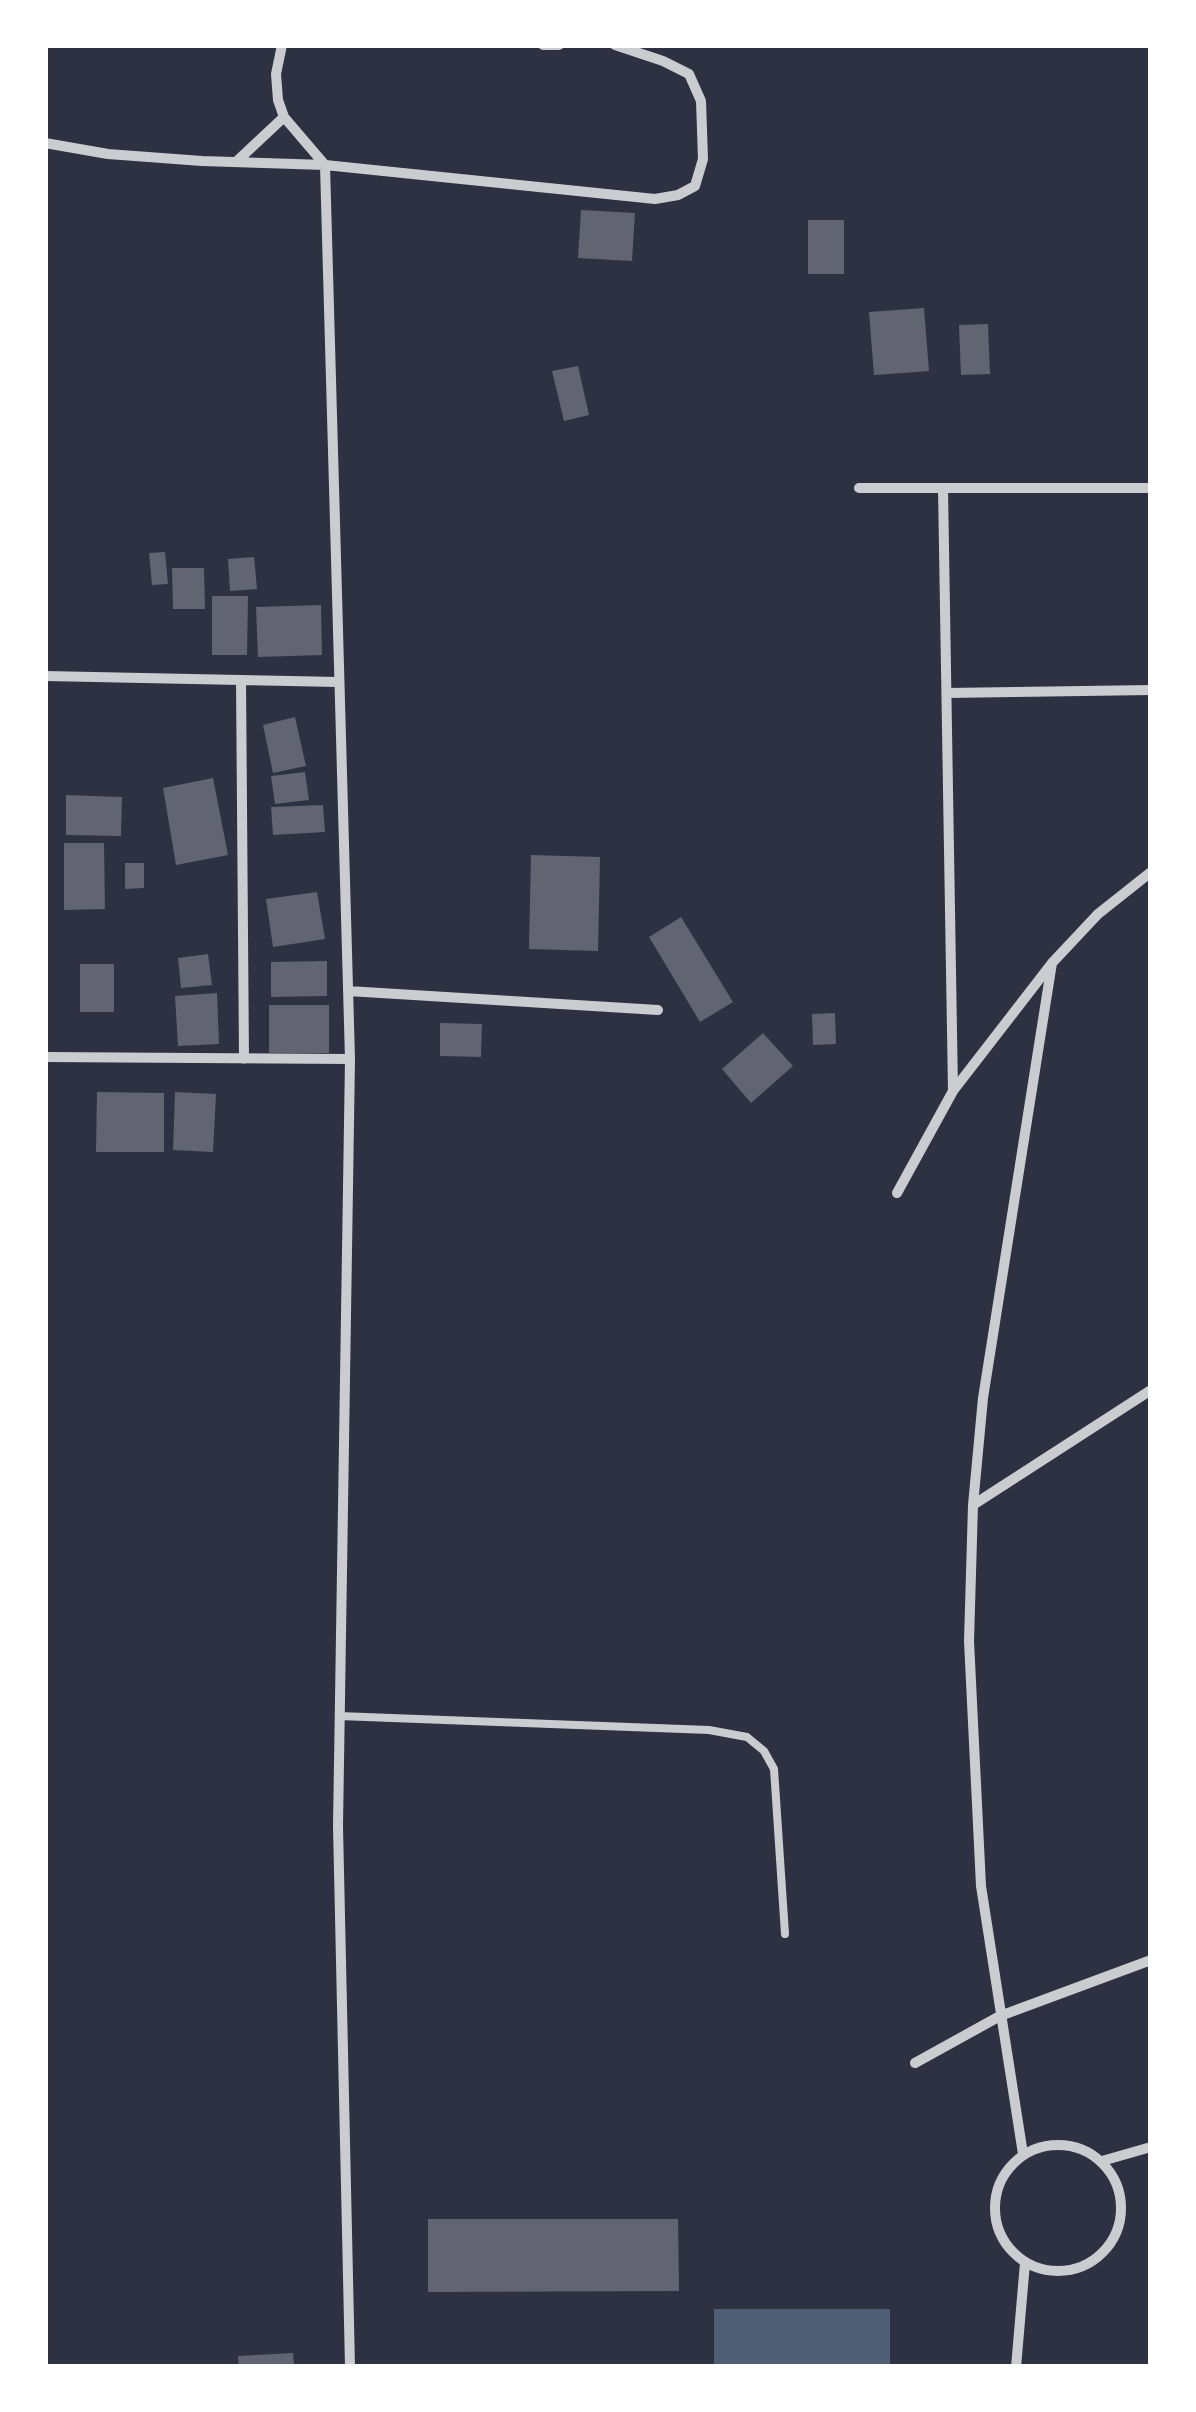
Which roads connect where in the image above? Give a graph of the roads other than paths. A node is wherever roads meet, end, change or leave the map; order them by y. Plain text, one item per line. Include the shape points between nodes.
1 (282, 45) edge
2 (543, 45) edge
3 (559, 45) edge
4 (615, 45) edge
5 (284, 118) junction
6 (45, 144) edge
7 (236, 162) junction
8 (325, 164) junction
9 (860, 488) dead end
10 (943, 488) junction
11 (1151, 488) edge
12 (45, 676) edge
13 (241, 680) junction
14 (338, 682) junction
15 (1151, 690) edge
16 (948, 693) junction
17 (1151, 872) edge
18 (1052, 963) junction
19 (348, 992) junction
20 (658, 1010) dead end
21 (45, 1057) edge
22 (244, 1059) junction
23 (350, 1059) junction
24 (953, 1091) junction
25 (897, 1192) dead end
26 (1151, 1390) edge
27 (972, 1505) junction
28 (339, 1716) junction
29 (784, 1934) dead end
30 (1151, 1960) edge
31 (1000, 2016) junction
32 (915, 2063) dead end
33 (1151, 2147) edge
34 (1023, 2154) junction
35 (1102, 2161) junction
36 (1026, 2263) junction
37 (350, 2367) edge
38 (1016, 2367) edge

1 - 5 street via 276,74
2 - 3 street
4 - 8 street via 689,74 701,101 704,159 695,186 678,195 655,199
5 - 7 street
5 - 8 street
6 - 7 street
7 - 8 street
8 - 14 street
9 - 10 street
10 - 11 street
10 - 16 street
12 - 13 street
13 - 14 street
13 - 22 street
14 - 19 street
15 - 16 street
16 - 24 street
17 - 18 street
18 - 24 street
18 - 27 street
19 - 20 street
19 - 23 street
21 - 22 street
22 - 23 street
23 - 28 street
24 - 25 street
26 - 27 street
27 - 31 street via 969,1640 982,1886
28 - 29 lane via 748,1737 774,1769
28 - 37 street
30 - 31 street
31 - 32 street
31 - 34 street
33 - 35 street
34 - 35 street via 1064,2144
34 - 36 street via 1007,2168 994,2209 1009,2249
35 - 36 street via 1121,2197 1115,2237 1085,2265 1066,2271
36 - 38 street

